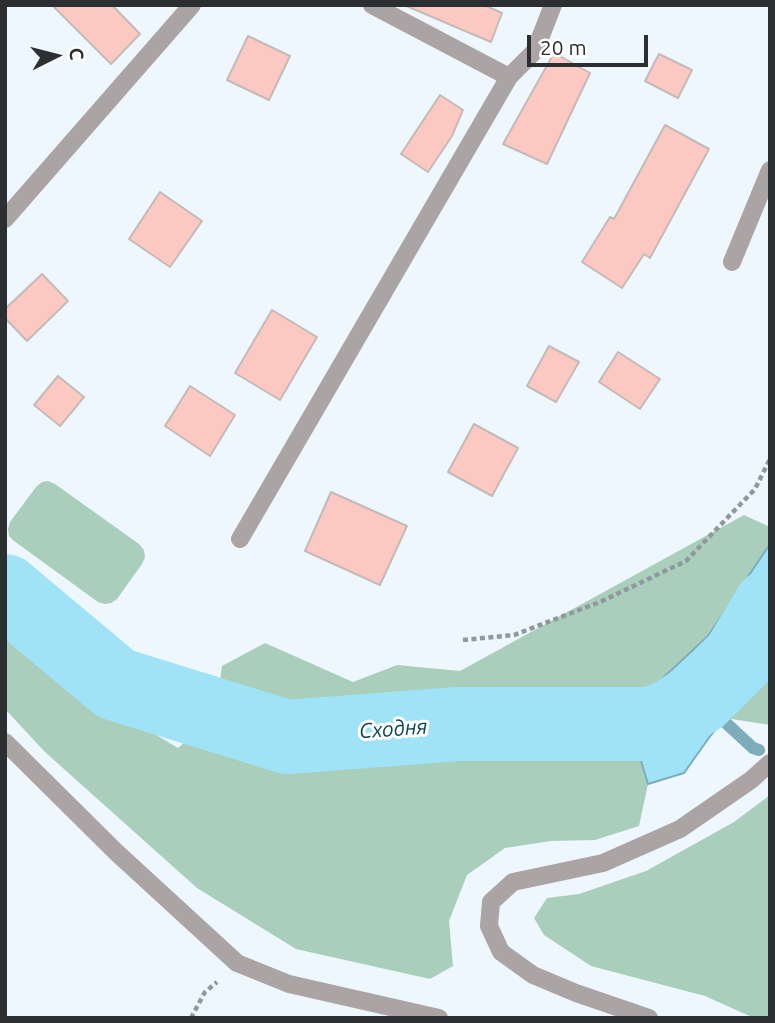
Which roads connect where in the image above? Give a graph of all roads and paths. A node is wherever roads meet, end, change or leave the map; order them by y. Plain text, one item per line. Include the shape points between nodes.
1 (192, 5) edge
2 (372, 5) edge
3 (553, 5) edge
4 (509, 77) junction
5 (770, 170) edge
6 (5, 219) edge
7 (732, 262) dead end
8 (770, 459) edge
9 (240, 539) dead end
10 (463, 639) dead end
11 (5, 742) edge
12 (770, 763) edge
13 (237, 963) junction
14 (191, 1018) edge
15 (439, 1018) edge
16 (649, 1018) edge

1 - 6 street
2 - 4 street
3 - 4 street via 535,51
4 - 9 street
5 - 7 street
8 - 10 path via 755,489 686,561 514,635
11 - 13 street
12 - 16 street via 681,829 603,863 513,882 491,902 489,926 501,952 533,975
13 - 14 path via 205,992
13 - 15 street via 289,984

